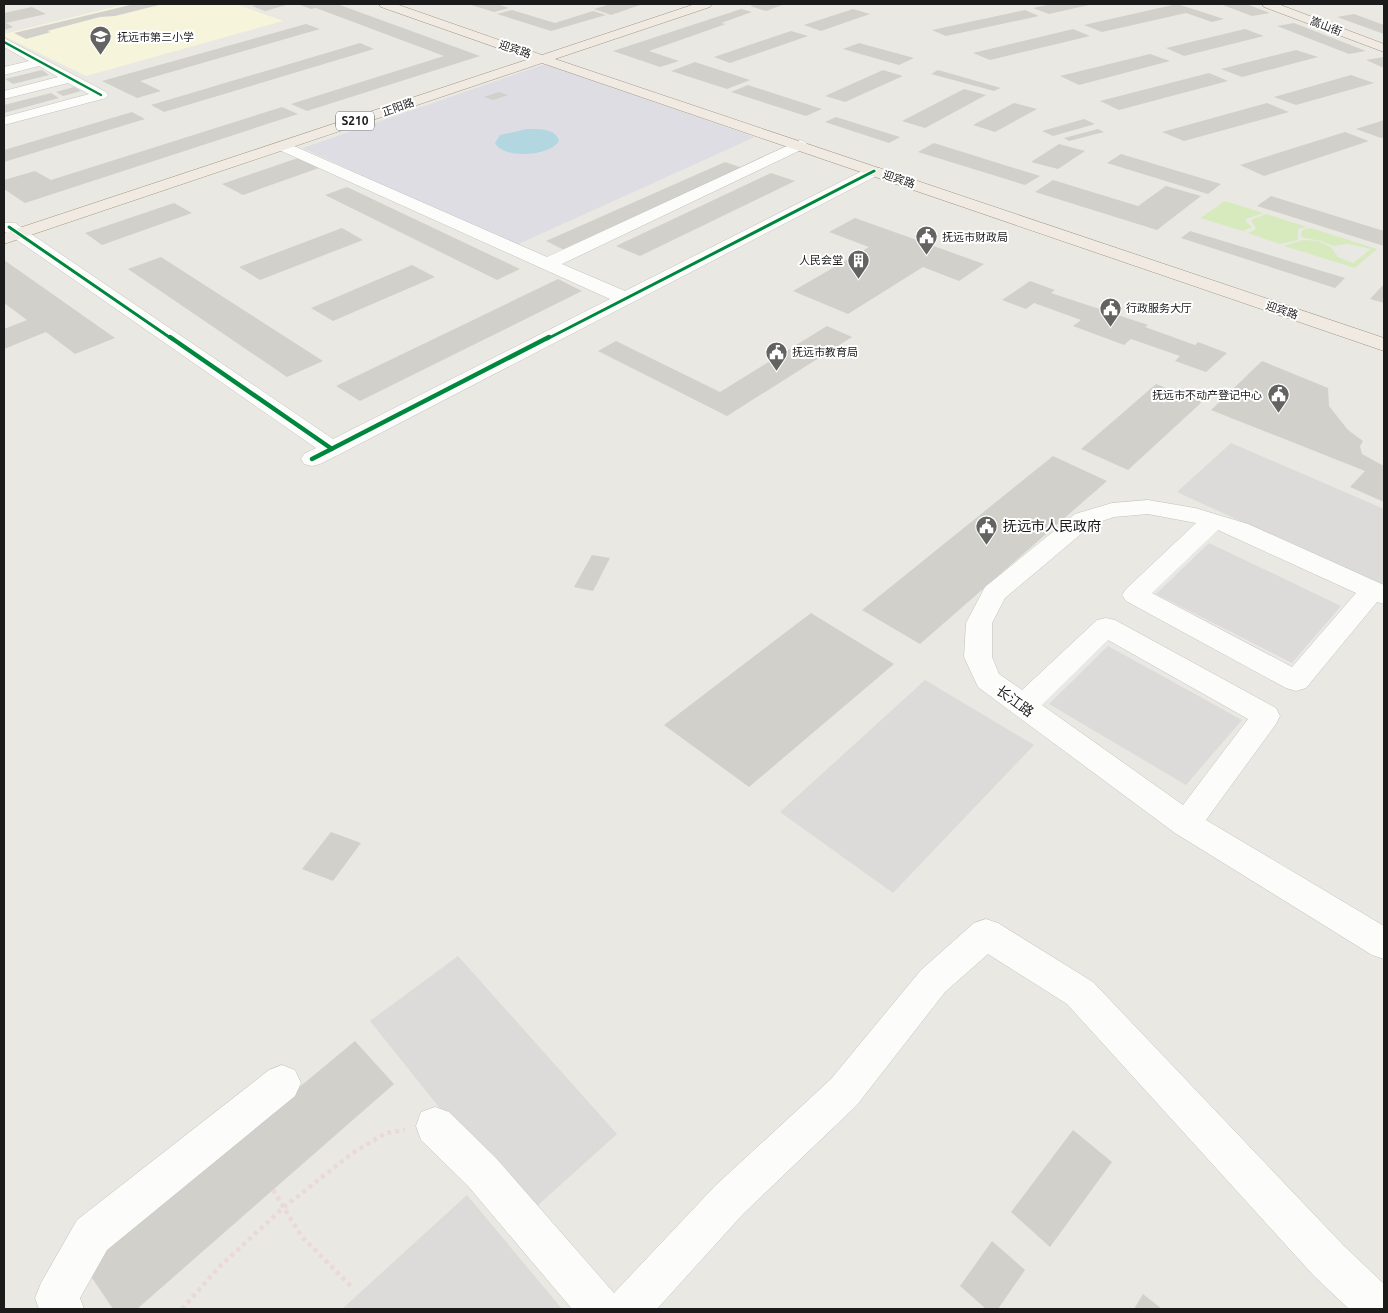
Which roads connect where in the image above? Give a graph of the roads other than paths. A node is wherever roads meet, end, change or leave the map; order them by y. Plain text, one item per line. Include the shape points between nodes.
1 (385, 4) edge
2 (422, 4) edge
3 (677, 4) edge
4 (706, 4) edge
5 (1268, 4) edge
6 (1282, 4) edge
7 (449, 13) dead end
8 (4, 42) edge
9 (1384, 42) edge
10 (1384, 48) edge
11 (544, 52) junction
12 (40, 62) junction
13 (4, 71) edge
14 (70, 78) junction
15 (4, 95) edge
16 (4, 121) edge
17 (800, 145) junction
18 (282, 146) junction
19 (874, 171) junction
20 (1025, 206) dead end
21 (9, 232) edge
22 (547, 264) junction
23 (624, 298) junction
24 (1384, 345) edge
25 (332, 449) junction
26 (312, 459) dead end
27 (1213, 521) junction
28 (1379, 593) edge
29 (1023, 706) junction
30 (1186, 824) junction
31 (1384, 944) edge
32 (282, 1083) dead end
33 (435, 1126) road end
34 (63, 1309) edge
35 (600, 1309) edge
36 (628, 1309) edge
37 (1380, 1309) edge

1 - 11 main road, 迎宾路
2 - 7 main road
3 - 11 main road, 正阳路
4 - 11 main road, 正阳路 / S210
5 - 10 main road, 嵩山街
6 - 9 main road, 嵩山街
8 - 12 street
11 - 17 main road, 迎宾路
11 - 18 main road, 正阳路 / S210
11 - 20 main road, 迎宾路
11 - 21 main road, 正阳路
12 - 13 street
12 - 14 street
14 - 15 street
14 - 16 street via 101,95
17 - 19 main road, 迎宾路
17 - 22 street
18 - 21 main road, 正阳路 / S210
18 - 22 street
19 - 23 street
19 - 24 main road, 迎宾路
21 - 25 street
22 - 23 street
23 - 25 street
25 - 26 street
27 - 28 street, 长江路 via 1239,529
27 - 28 street via 1135,595 1296,681
27 - 29 street, 长江路 via 1148,507 1112,510 1084,519 994,593 979,623 978,657 988,680
29 - 30 street, 长江路
29 - 30 street via 1106,627 1266,716
30 - 31 street, 长江路
32 - 34 street via 92,1235 56,1298
33 - 35 street via 482,1172
36 - 37 street via 729,1200 844,1092 933,981 986,934 1080,992 1329,1261

